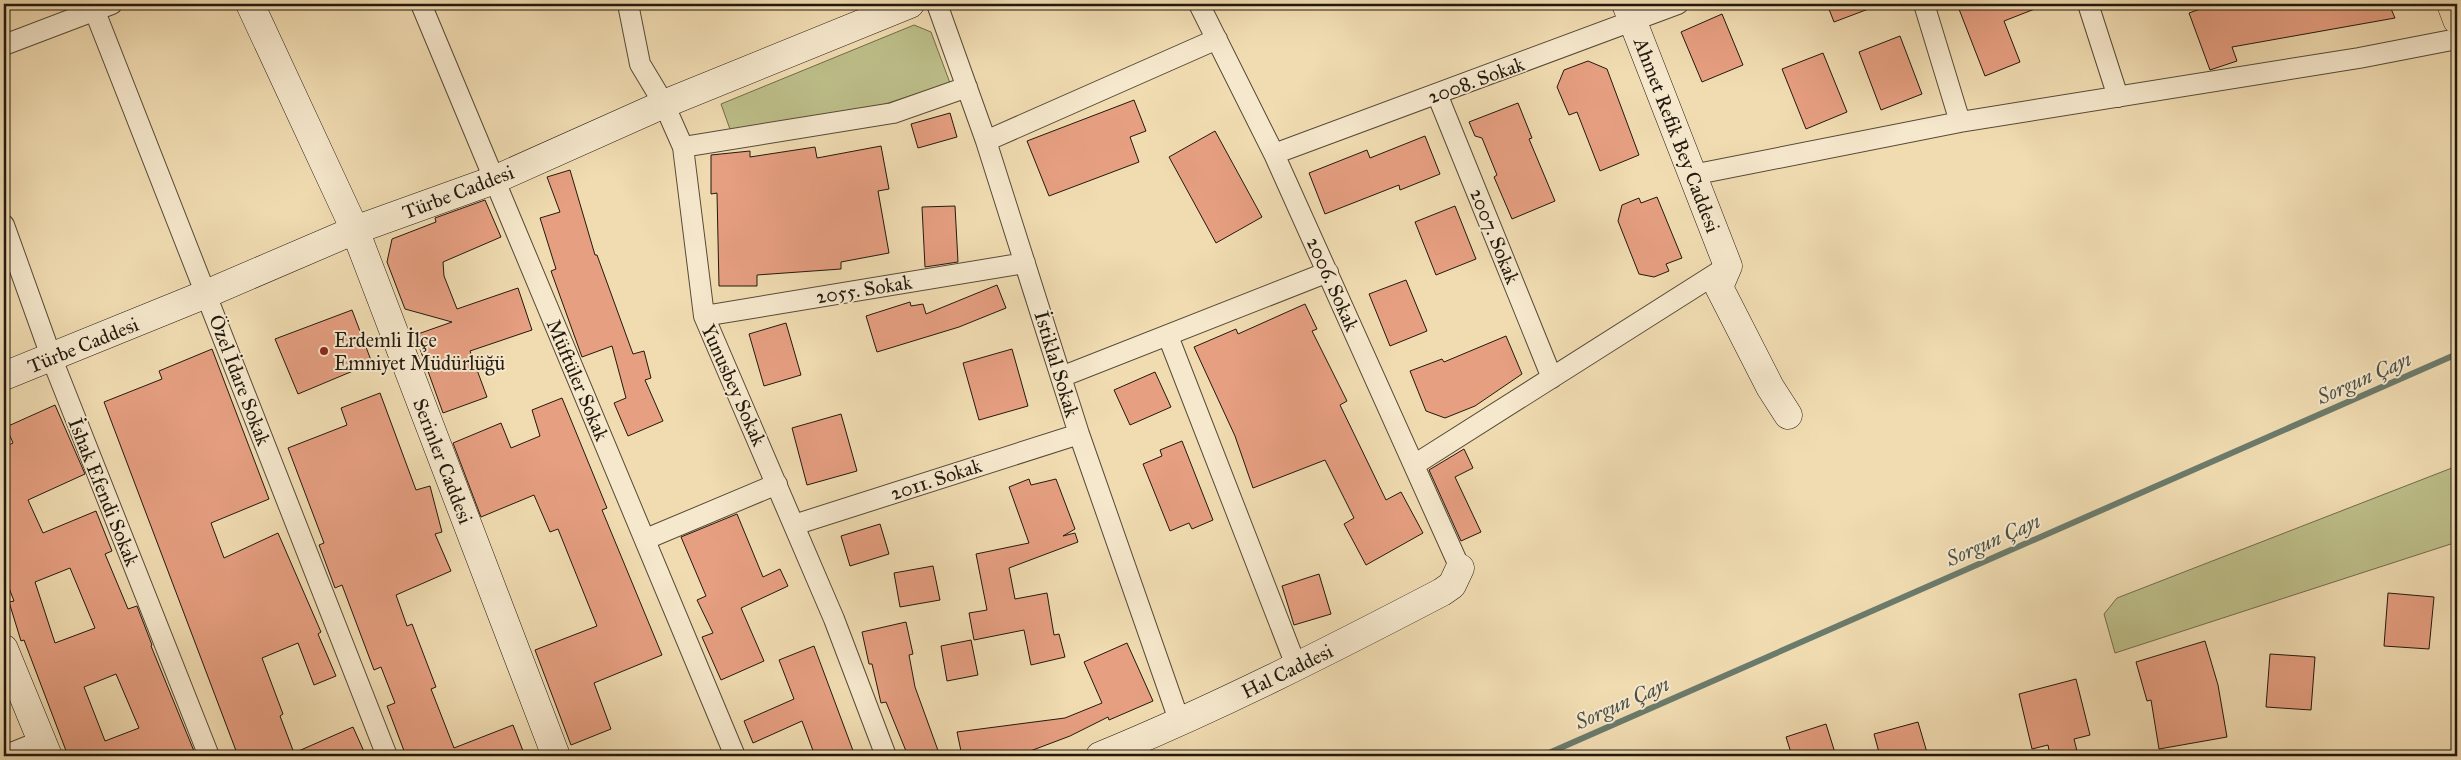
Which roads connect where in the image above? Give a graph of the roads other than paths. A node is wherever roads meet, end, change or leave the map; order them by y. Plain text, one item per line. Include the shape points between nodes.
1 (250, 4) edge
2 (421, 4) edge
3 (628, 4) edge
4 (910, 4) edge
5 (937, 4) edge
6 (1199, 4) edge
7 (1678, 4) edge
8 (1924, 4) edge
9 (2088, 4) edge
10 (2451, 4) edge
11 (100, 6) edge
12 (1630, 13) edge
13 (2457, 20) edge
14 (1217, 39) junction
15 (2457, 39) edge
16 (4, 45) edge
17 (967, 87) junction
18 (1437, 94) junction
19 (2118, 97) junction
20 (664, 104) junction
21 (1960, 122) junction
22 (986, 142) junction
23 (683, 147) junction
24 (1274, 154) junction
25 (1692, 174) junction
26 (494, 180) junction
27 (4, 226) edge
28 (355, 230) junction
29 (1025, 263) junction
30 (1728, 266) junction
31 (1328, 272) junction
32 (206, 294) junction
33 (704, 316) junction
34 (1168, 336) junction
35 (52, 359) junction
36 (4, 376) edge
37 (1061, 377) junction
38 (1552, 378) junction
39 (1788, 415) dead end
40 (1078, 434) junction
41 (1414, 465) junction
42 (777, 484) junction
43 (794, 525) junction
44 (646, 539) junction
45 (1460, 568) joint
46 (4, 648) edge
47 (1297, 668) junction
48 (1180, 723) junction
49 (45, 748) edge
50 (4, 756) edge
51 (209, 756) edge
52 (387, 756) edge
53 (556, 756) edge
54 (735, 756) edge
55 (886, 756) edge
56 (1100, 756) edge

1 - 28 street, Serinler Caddesi
2 - 26 street, Müftüler Sokak
3 - 20 street, Yunusbey Sokak via 640,64
4 - 20 street, Türbe Caddesi
5 - 17 street, İstiklal Sokak
6 - 14 street, 2006. Sokak
7 - 12 street, 2008. Sokak
8 - 21 street
9 - 19 street
10 - 13 main road
11 - 16 street
11 - 32 street, Özel İdare Sokak
12 - 18 street, 2008. Sokak
12 - 25 street, Ahmet Refik Bey Caddesi
14 - 22 street
14 - 24 street, 2006. Sokak
15 - 19 street
17 - 22 street, İstiklal Sokak
17 - 23 street via 893,113
18 - 24 street, 2008. Sokak
18 - 38 street, 2007. Sokak
19 - 21 street
20 - 23 street, Yunusbey Sokak
20 - 26 street, Türbe Caddesi
21 - 25 street
22 - 29 street, İstiklal Sokak
23 - 33 street, Yunusbey Sokak
24 - 31 street, 2006. Sokak
25 - 30 street, Ahmet Refik Bey Caddesi
26 - 28 street, Türbe Caddesi
26 - 44 street, Müftüler Sokak
27 - 35 street, İshak Efendi Sokak
28 - 32 street, Türbe Caddesi
28 - 53 street, Serinler Caddesi
29 - 33 street, 2055. Sokak
29 - 37 street, İstiklal Sokak
30 - 38 street
30 - 39 street via 1719,287 1770,387
31 - 34 street
31 - 41 street, 2006. Sokak
32 - 35 street, Türbe Caddesi
32 - 52 street, Özel İdare Sokak
33 - 42 street, Yunusbey Sokak
34 - 37 street
34 - 47 street
35 - 36 street, Türbe Caddesi
35 - 51 street, İshak Efendi Sokak
37 - 40 street, İstiklal Sokak
38 - 41 street
40 - 43 street, 2011. Sokak
40 - 48 street, İstiklal Sokak
41 - 45 street, 2006. Sokak
42 - 43 street, Yunusbey Sokak
42 - 44 street
43 - 55 street, Yunusbey Sokak
44 - 54 street, Müftüler Sokak
45 - 47 street, Hal Caddesi via 1452,584 1442,592
46 - 49 street
47 - 48 street, Hal Caddesi
48 - 56 street, Hal Caddesi
49 - 50 street

